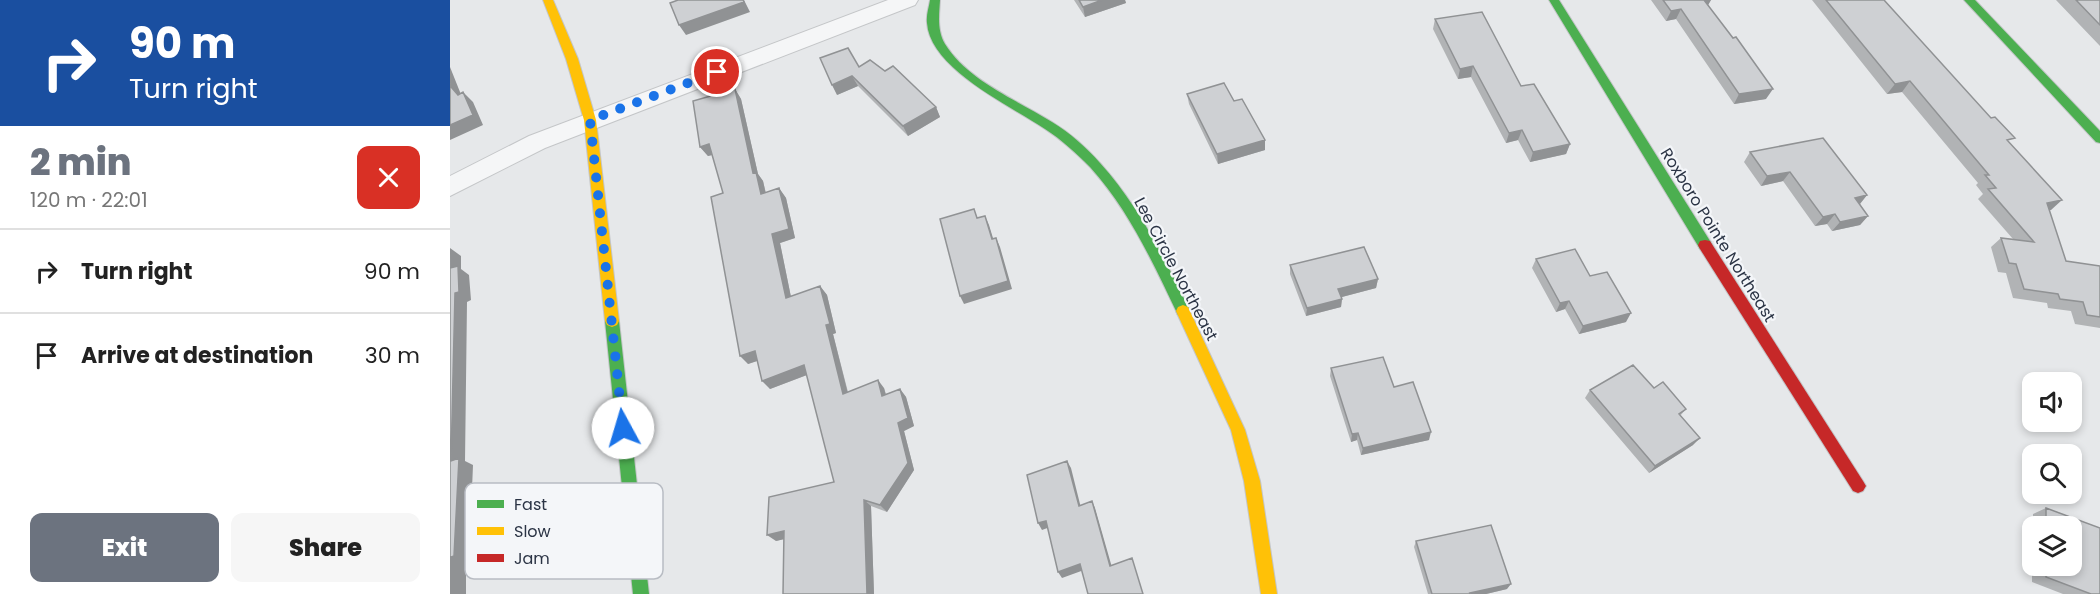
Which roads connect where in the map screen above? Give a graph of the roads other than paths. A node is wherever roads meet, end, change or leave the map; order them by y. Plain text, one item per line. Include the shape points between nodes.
1 (548, 0) edge
2 (908, 0) edge
3 (935, 0) edge
4 (1554, 0) edge
5 (1969, 0) edge
6 (590, 120) junction
7 (2100, 139) edge
8 (450, 187) edge
9 (629, 483) edge
10 (1858, 486) dead end
11 (639, 579) edge
12 (641, 594) edge
13 (1269, 594) edge

1 - 6 street via 569,45
2 - 6 street
3 - 13 street, Lee Circle Northeast via 931,11 933,33 943,51 990,91 1066,137 1102,173 1134,218 1238,430 1252,481
4 - 10 street, Roxboro Pointe Northeast via 1659,174
5 - 7 street
6 - 8 street via 537,142
6 - 9 street
11 - 12 street

